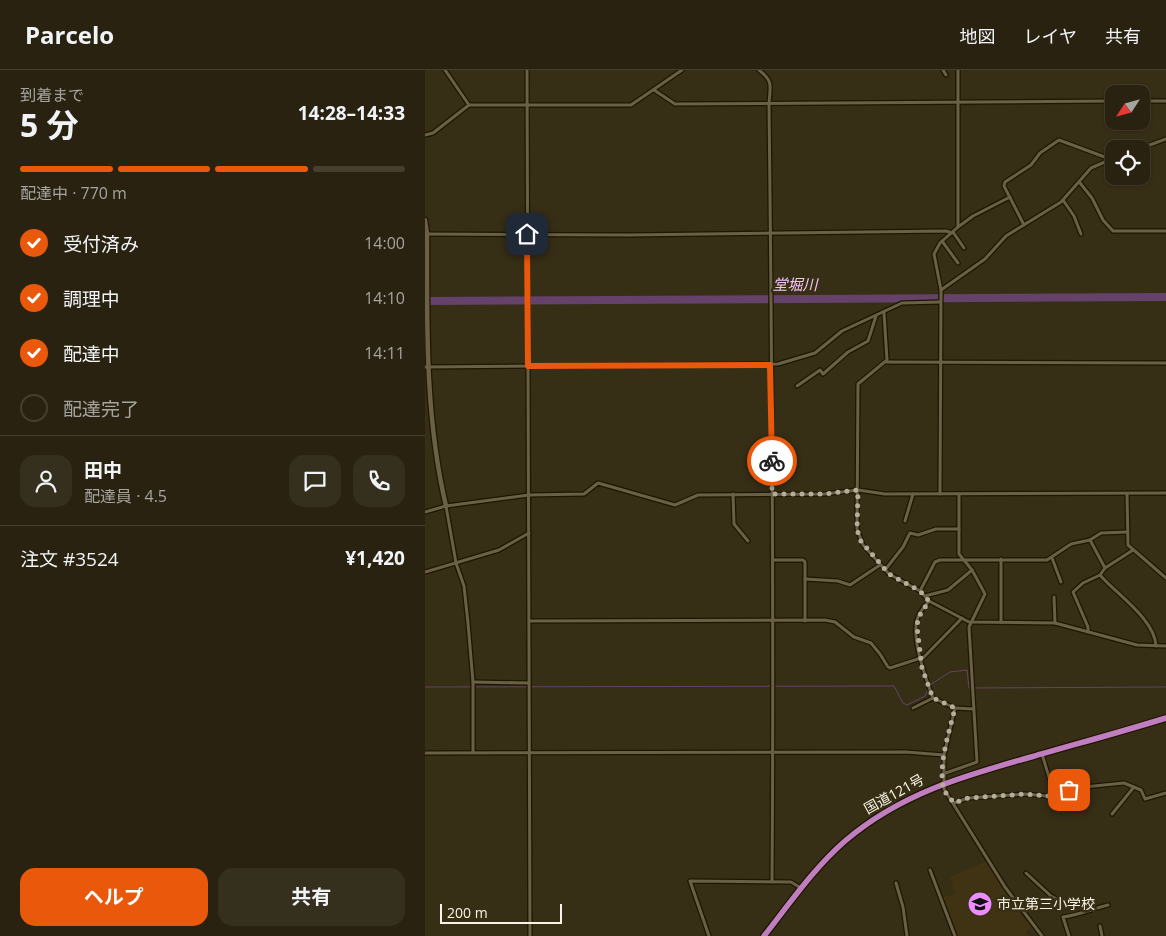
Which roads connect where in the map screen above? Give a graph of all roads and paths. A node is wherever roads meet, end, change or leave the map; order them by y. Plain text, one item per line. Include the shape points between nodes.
1 (445, 70) edge
2 (527, 70) edge
3 (682, 70) edge
4 (759, 70) edge
5 (943, 70) edge
6 (958, 70) edge
7 (946, 75) dead end
8 (654, 90) junction
9 (1150, 101) edge
10 (1166, 101) edge
11 (1105, 102) edge
12 (957, 103) junction
13 (527, 104) junction
14 (769, 104) junction
15 (469, 105) junction
16 (425, 135) edge
17 (1166, 140) edge
18 (1150, 145) edge
19 (1105, 155) edge
20 (1105, 162) edge
21 (1080, 183) junction
22 (1010, 197) junction
23 (1063, 200) junction
24 (425, 220) edge
25 (1024, 225) junction
26 (958, 228) junction
27 (1166, 231) edge
28 (770, 232) junction
29 (952, 233) junction
30 (427, 234) junction
31 (527, 234) junction
32 (1081, 234) dead end
33 (942, 241) junction
34 (964, 248) dead end
35 (958, 262) dead end
36 (941, 290) junction
37 (940, 302) junction
38 (884, 313) junction
39 (877, 316) junction
40 (941, 361) junction
41 (885, 362) junction
42 (1166, 363) edge
43 (770, 365) junction
44 (528, 366) junction
45 (426, 367) edge
46 (797, 386) dead end
47 (858, 490) junction
48 (1166, 493) edge
49 (733, 494) junction
50 (772, 494) junction
51 (913, 494) junction
52 (940, 494) junction
53 (959, 494) junction
54 (1127, 494) junction
55 (529, 495) junction
56 (446, 506) junction
57 (425, 512) edge
58 (905, 522) dead end
59 (959, 529) junction
60 (1127, 532) junction
61 (529, 533) junction
62 (1090, 540) junction
63 (748, 541) dead end
64 (1133, 550) junction
65 (1052, 558) junction
66 (962, 559) junction
67 (1001, 559) junction
68 (774, 560) junction
69 (456, 563) junction
70 (881, 565) junction
71 (1105, 568) junction
72 (885, 570) junction
73 (972, 570) junction
74 (425, 572) edge
75 (1100, 575) junction
76 (1166, 578) edge
77 (805, 579) junction
78 (1061, 582) dead end
79 (920, 591) junction
80 (925, 596) junction
81 (1054, 597) dead end
82 (929, 601) junction
83 (962, 618) junction
84 (529, 621) junction
85 (773, 621) junction
86 (805, 621) junction
87 (969, 622) junction
88 (1001, 622) junction
89 (1055, 623) junction
90 (1088, 632) junction
91 (1156, 646) junction
92 (1166, 646) edge
93 (920, 658) junction
94 (529, 683) junction
95 (472, 685) junction
96 (933, 698) junction
97 (913, 708) dead end
98 (955, 708) junction
99 (973, 710) junction
100 (1166, 718) edge
101 (473, 752) junction
102 (773, 752) junction
103 (425, 753) edge
104 (530, 753) junction
105 (1042, 754) junction
106 (944, 755) junction
107 (943, 774) junction
108 (943, 782) junction
109 (1134, 787) junction
110 (1166, 793) edge
111 (1055, 797) junction
112 (954, 803) junction
113 (1112, 814) dead end
114 (930, 870) dead end
115 (1026, 873) dead end
116 (772, 882) junction
117 (896, 883) dead end
118 (802, 888) junction
119 (1062, 902) dead end
120 (1108, 905) dead end
121 (1100, 926) dead end
122 (530, 936) edge
123 (709, 936) edge
124 (764, 936) edge
125 (907, 936) edge
126 (955, 936) edge
127 (1042, 936) edge
128 (1069, 936) edge
129 (1102, 936) edge

1 - 15 street
2 - 13 street
3 - 8 street
4 - 14 street via 770,80
5 - 7 street
6 - 12 street
8 - 13 street via 631,104
8 - 14 street via 675,104
9 - 10 street
11 - 12 street
12 - 14 street
12 - 26 street
13 - 15 street
13 - 31 street
14 - 28 street
15 - 16 street via 433,133
17 - 18 street
19 - 22 street via 1058,141 1005,182
20 - 21 street via 1087,172
21 - 23 street
21 - 27 street via 1113,231
22 - 25 street
22 - 26 street via 973,216
23 - 25 street
23 - 32 street
24 - 30 street
25 - 36 street via 1006,236 985,259
26 - 29 street
28 - 29 street
28 - 31 street
28 - 43 street
29 - 33 street
29 - 34 street
30 - 31 street
30 - 45 street
31 - 44 street
33 - 35 street
33 - 36 street via 933,254
36 - 37 street
37 - 38 street via 902,303
37 - 40 street
38 - 39 street
38 - 41 street
39 - 43 street via 842,331 815,353
39 - 46 street via 865,343 823,374 821,370
40 - 41 street
40 - 42 street
40 - 52 street
41 - 47 street via 858,384
43 - 44 street
43 - 50 street
44 - 45 street
44 - 55 street
45 - 56 street
47 - 50 street
47 - 51 street
47 - 70 street via 858,534
48 - 54 street
49 - 50 street
49 - 55 street via 693,495 675,505 598,483 583,494
49 - 63 street via 733,524
50 - 68 street
51 - 52 street
51 - 58 street
52 - 53 street
53 - 54 street
53 - 59 street
54 - 60 street
55 - 56 street
55 - 61 street
56 - 57 street
56 - 69 street
59 - 66 street
59 - 72 street via 936,529 918,535 910,533
60 - 62 street via 1101,533
60 - 64 street via 1127,543
61 - 69 street via 499,550
61 - 84 street
62 - 65 street via 1071,544
62 - 71 street
64 - 71 street
64 - 76 street
65 - 67 street
65 - 78 street
66 - 67 street
66 - 73 street
66 - 79 street via 937,561
67 - 88 street
68 - 77 street via 803,560
68 - 85 street
69 - 74 street
69 - 95 street via 463,586
70 - 72 street
70 - 77 street via 850,585
71 - 75 street
72 - 79 street
73 - 80 street via 948,590
73 - 87 street via 985,594
75 - 90 street via 1073,592
75 - 91 street via 1147,624
77 - 86 street
79 - 80 street
80 - 82 street
81 - 89 street
82 - 83 street
82 - 93 street via 918,618
83 - 87 street
83 - 93 street
84 - 85 street
84 - 94 street
85 - 86 street
85 - 102 street
86 - 93 street via 835,622 854,637 871,643 888,667
87 - 88 street
87 - 99 street
88 - 89 street
89 - 90 street
90 - 91 street via 1137,645
91 - 92 street
93 - 96 street
94 - 95 street
94 - 104 street
95 - 101 street
96 - 97 street
96 - 98 street
98 - 99 street
98 - 106 street
99 - 107 street via 977,762
100 - 105 highway, 国道121号
101 - 103 street
101 - 104 street
102 - 104 street
102 - 106 street
102 - 116 street
104 - 122 street
105 - 108 highway, 国道121号
105 - 111 street
106 - 107 street
107 - 108 street
108 - 112 street
108 - 118 highway, 国道121号 via 869,822 828,856
109 - 110 street via 1141,790 1145,799
109 - 111 street via 1124,783 1074,788
109 - 113 street
111 - 112 street via 1025,794 968,798
112 - 127 street via 1005,887
114 - 126 street
115 - 119 street
116 - 118 street via 791,882
116 - 123 street via 690,882
117 - 125 street
118 - 124 highway, 国道121号
120 - 128 street via 1063,918
121 - 129 street

